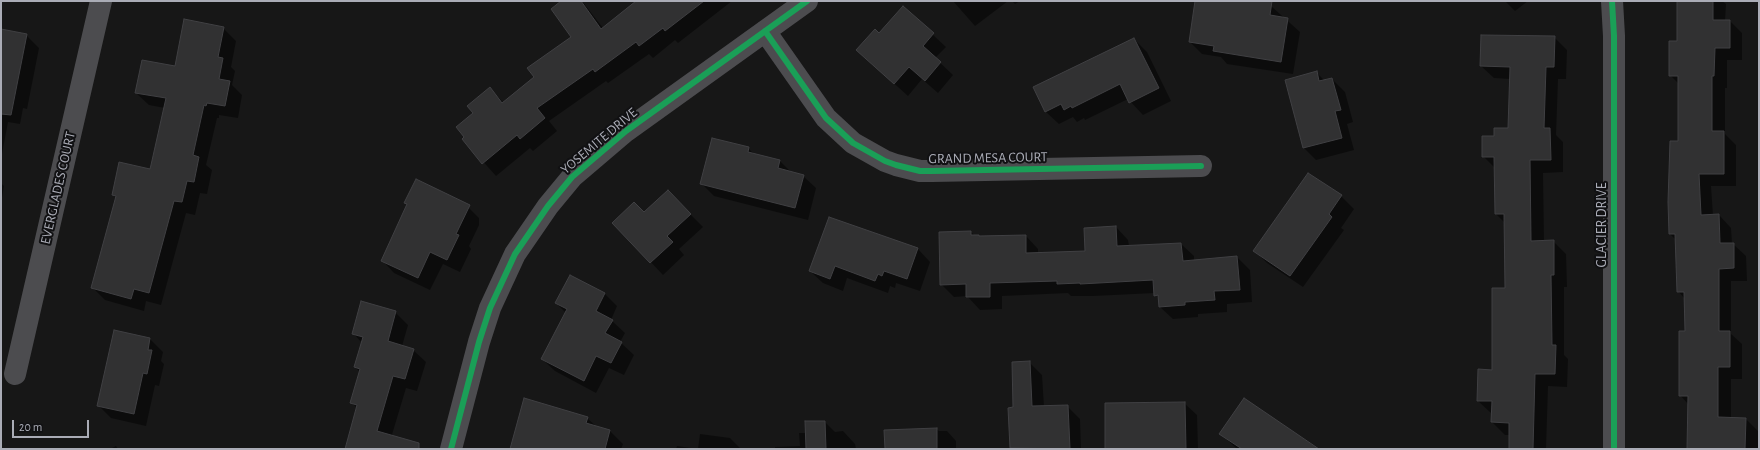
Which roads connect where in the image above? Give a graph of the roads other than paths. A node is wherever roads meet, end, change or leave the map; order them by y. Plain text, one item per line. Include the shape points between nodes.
1 (101, 1) edge
2 (807, 1) edge
3 (1612, 1) edge
4 (765, 31) junction
5 (1200, 166) dead end
6 (15, 374) dead end
7 (451, 449) edge
8 (1614, 449) edge

1 - 6 street, EVERGLADES COURT
2 - 4 street, YOSEMITE DRIVE
3 - 8 street, GLACIER DRIVE
4 - 5 street, GRAND MESA COURT via 823,113 844,136 896,165 920,171
4 - 7 street, YOSEMITE DRIVE via 626,131 572,177 548,206 515,254 490,308

